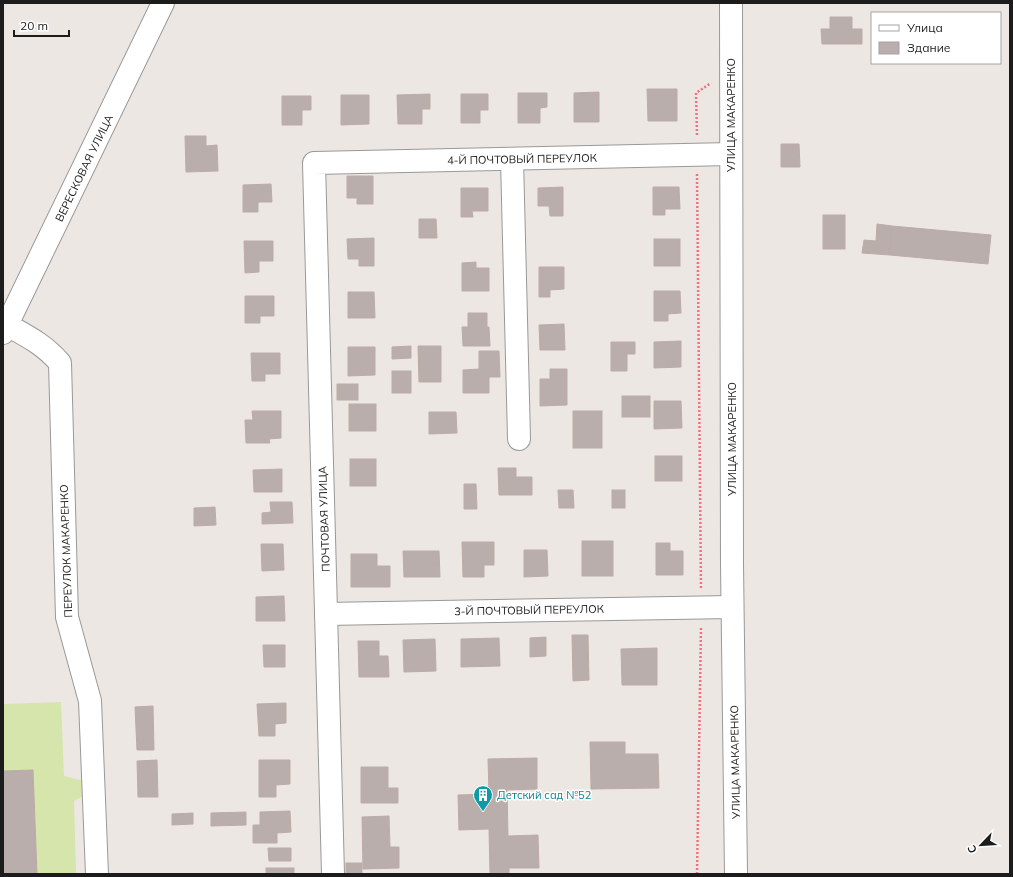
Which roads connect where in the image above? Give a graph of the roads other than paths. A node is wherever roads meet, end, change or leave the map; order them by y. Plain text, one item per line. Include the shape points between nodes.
1 (163, 3) edge
2 (731, 3) edge
3 (731, 154) junction
4 (512, 159) junction
5 (314, 163) joint
6 (5, 329) edge
7 (519, 439) dead end
8 (732, 607) junction
9 (326, 614) junction
10 (97, 874) edge
11 (333, 874) edge
12 (736, 874) edge

1 - 6 street, ВЕРЕСКОВАЯ УЛИЦА
2 - 3 street, УЛИЦА МАКАРЕНКО
3 - 4 street, 4-Й ПОЧТОВЫЙ ПЕРЕУЛОК
3 - 8 street, УЛИЦА МАКАРЕНКО
4 - 5 street, 4-Й ПОЧТОВЫЙ ПЕРЕУЛОК
4 - 7 street
5 - 9 street, ПОЧТОВАЯ УЛИЦА
6 - 10 street, ПЕРЕУЛОК МАКАРЕНКО via 31,338 49,350 60,363 68,617 90,701
8 - 9 street, 3-Й ПОЧТОВЫЙ ПЕРЕУЛОК
8 - 12 street, УЛИЦА МАКАРЕНКО
9 - 11 street, ПОЧТОВАЯ УЛИЦА

